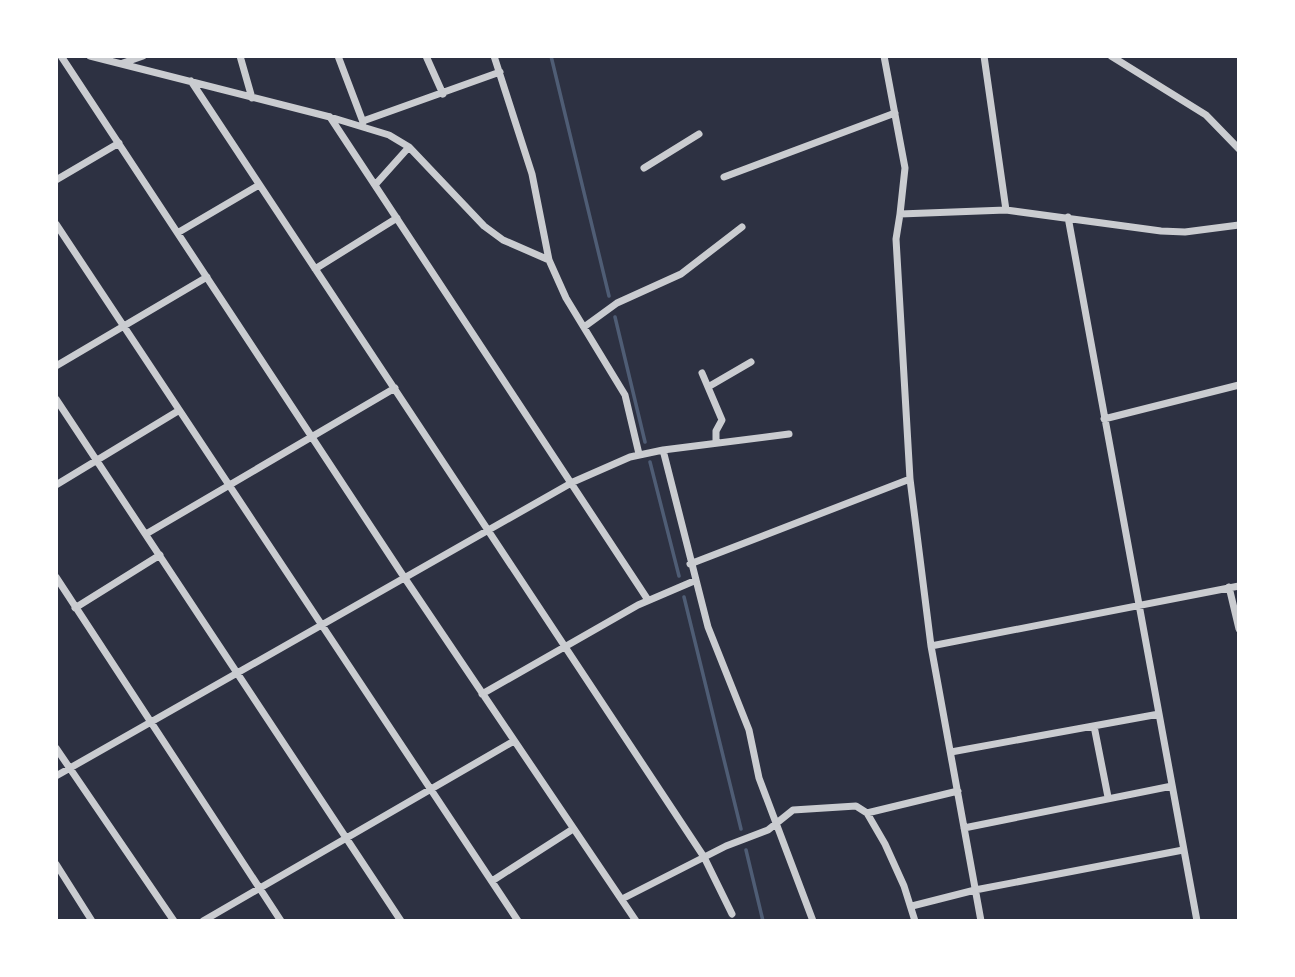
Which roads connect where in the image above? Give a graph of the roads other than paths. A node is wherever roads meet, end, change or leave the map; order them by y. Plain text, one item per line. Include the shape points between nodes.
1 (61, 56) edge
2 (90, 56) edge
3 (143, 56) edge
4 (240, 56) edge
5 (338, 56) edge
6 (426, 56) edge
7 (494, 56) edge
8 (884, 56) edge
9 (984, 56) edge
10 (1114, 57) edge
11 (123, 63) junction
12 (500, 72) junction
13 (191, 81) junction
14 (443, 94) junction
15 (252, 98) junction
16 (895, 113) junction
17 (330, 117) junction
18 (364, 123) junction
19 (699, 134) dead end
20 (119, 142) junction
21 (409, 147) junction
22 (1239, 147) edge
23 (644, 168) dead end
24 (724, 177) dead end
25 (56, 180) edge
26 (259, 185) junction
27 (375, 185) junction
28 (1006, 210) junction
29 (901, 214) junction
30 (1068, 217) junction
31 (397, 218) junction
32 (56, 224) edge
33 (1239, 225) edge
34 (742, 227) dead end
35 (179, 232) junction
36 (548, 260) junction
37 (315, 269) junction
38 (207, 276) junction
39 (123, 327) junction
40 (584, 327) junction
41 (751, 362) dead end
42 (56, 366) edge
43 (702, 373) dead end
44 (1239, 385) edge
45 (708, 387) junction
46 (395, 388) junction
47 (56, 399) edge
48 (178, 411) junction
49 (1104, 419) junction
50 (789, 434) dead end
51 (311, 437) junction
52 (716, 441) junction
53 (663, 450) junction
54 (639, 454) junction
55 (95, 461) junction
56 (910, 479) junction
57 (573, 482) junction
58 (56, 485) edge
59 (229, 486) junction
60 (488, 529) junction
61 (146, 534) junction
62 (160, 555) junction
63 (690, 564) junction
64 (56, 577) edge
65 (404, 577) junction
66 (694, 581) junction
67 (1239, 586) edge
68 (1229, 587) junction
69 (648, 600) junction
70 (1137, 605) junction
71 (75, 608) junction
72 (319, 624) junction
73 (1239, 629) edge
74 (931, 646) junction
75 (564, 647) junction
76 (238, 672) junction
77 (482, 694) junction
78 (1159, 714) junction
79 (151, 723) junction
80 (1094, 726) junction
81 (514, 741) junction
82 (56, 748) edge
83 (951, 752) junction
84 (70, 770) junction
85 (56, 776) edge
86 (1172, 786) junction
87 (432, 789) junction
88 (958, 791) junction
89 (1108, 797) junction
90 (867, 813) junction
91 (776, 826) junction
92 (964, 828) junction
93 (573, 829) junction
94 (347, 839) junction
95 (1183, 850) junction
96 (704, 857) junction
97 (56, 864) edge
98 (492, 881) junction
99 (259, 887) junction
100 (975, 890) junction
101 (622, 899) junction
102 (912, 906) junction
103 (732, 914) dead end
104 (92, 921) edge
105 (174, 921) edge
106 (203, 921) edge
107 (281, 921) edge
108 (401, 921) edge
109 (518, 921) edge
110 (636, 921) edge
111 (813, 921) edge
112 (915, 921) edge
113 (981, 921) edge
114 (1196, 921) edge

1 - 20 street
2 - 11 street
3 - 11 street
4 - 15 street
5 - 18 street
6 - 14 street
7 - 12 street
8 - 16 street
9 - 28 street
10 - 22 street via 1206,115
11 - 13 street
12 - 14 street
12 - 36 street via 532,174
13 - 15 street
13 - 26 street
14 - 18 street
15 - 17 street
16 - 24 street
16 - 29 street via 905,168
17 - 18 street
17 - 27 street
18 - 21 street
19 - 23 street
20 - 25 street
20 - 35 street
21 - 27 street
21 - 36 street via 484,226
26 - 35 street
26 - 37 street
27 - 31 street
28 - 29 street
28 - 30 street
29 - 56 street via 896,239
30 - 33 street via 1161,231
30 - 49 street
31 - 37 street
31 - 57 street
32 - 39 street
34 - 40 street via 681,274 617,303
35 - 38 street
36 - 40 street
37 - 46 street
38 - 39 street
38 - 51 street
39 - 42 street
39 - 48 street
40 - 54 street via 625,396
41 - 45 street
43 - 45 street
44 - 49 street
45 - 52 street via 722,420
46 - 51 street
46 - 60 street
47 - 55 street
48 - 55 street
48 - 59 street
49 - 70 street
50 - 52 street
51 - 59 street
51 - 65 street
52 - 53 street
53 - 54 street
53 - 63 street
54 - 57 street
55 - 58 street
55 - 61 street
56 - 63 street
56 - 74 street
57 - 60 street
57 - 69 street
59 - 61 street
59 - 72 street
60 - 65 street
60 - 75 street
61 - 62 street
62 - 71 street
62 - 76 street
63 - 66 street
64 - 71 street
65 - 72 street
65 - 77 street
66 - 69 street
66 - 91 street via 711,637 750,730
67 - 68 street
68 - 70 street
68 - 73 street
69 - 75 street
70 - 74 street
70 - 78 street
71 - 79 street
72 - 76 street
72 - 87 street
74 - 83 street
75 - 77 street
75 - 96 street
76 - 79 street
76 - 94 street
77 - 81 street
78 - 80 street
78 - 86 street
79 - 84 street
79 - 99 street
80 - 83 street
80 - 89 street
81 - 87 street
81 - 93 street
82 - 84 street
83 - 88 street
84 - 85 street
84 - 105 street
86 - 89 street
86 - 95 street
87 - 94 street
87 - 98 street
88 - 90 street
88 - 92 street
89 - 92 street
90 - 91 street via 856,806 801,807
90 - 102 street
91 - 96 street
91 - 111 street
92 - 100 street
93 - 98 street
93 - 101 street
94 - 99 street
94 - 108 street
95 - 100 street
95 - 114 street
96 - 101 street
96 - 103 street
97 - 104 street
98 - 109 street
99 - 106 street
99 - 107 street
100 - 102 street
100 - 113 street
101 - 110 street
102 - 112 street

